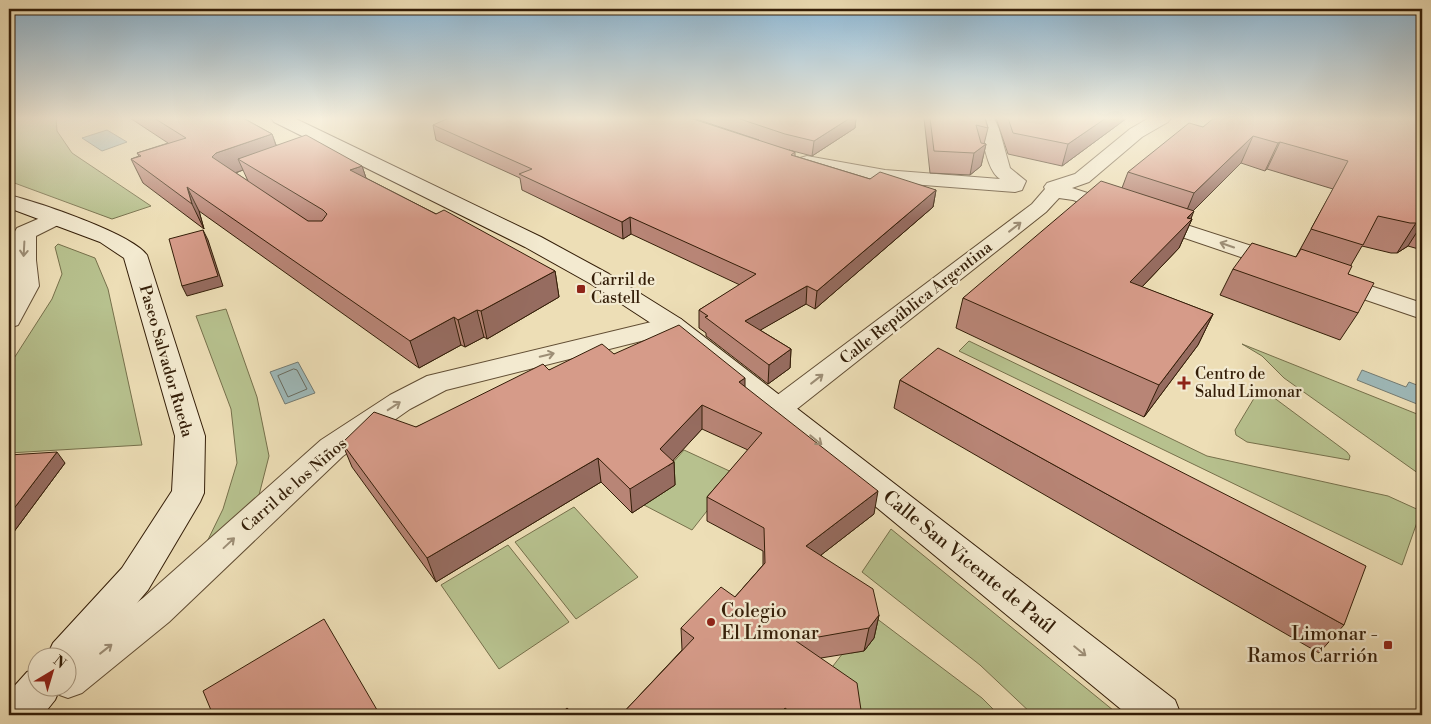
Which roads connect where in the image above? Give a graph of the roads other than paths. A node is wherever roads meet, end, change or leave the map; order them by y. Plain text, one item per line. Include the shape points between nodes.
1 (349, 152) edge
2 (996, 152) edge
3 (1113, 152) edge
4 (787, 156) edge
5 (1016, 183) junction
6 (1054, 191) junction
7 (9, 201) edge
8 (54, 218) junction
9 (1422, 311) edge
10 (9, 320) edge
11 (672, 325) junction
12 (778, 409) junction
13 (76, 646) edge
14 (78, 671) edge
15 (32, 696) edge
16 (44, 696) edge
17 (16, 715) edge
18 (20, 715) edge
19 (1160, 715) edge

1 - 11 street via 533,242 600,279
2 - 5 street via 1001,170
3 - 6 street, Calle República Argentina via 1082,178
4 - 5 street via 873,175
5 - 6 street via 1036,178 1044,180
9 -> 6 street via 1084,197
12 -> 6 street, Calle República Argentina via 1032,213
7 - 8 street, Paseo Salvador Rueda
8 -> 10 street via 25,233 27,286
8 - 13 street, Paseo Salvador Rueda via 108,237 135,255 190,436 188,493 135,579
11 - 12 street
14 -> 11 street, Carril de los Niños via 156,610 332,448 400,402 437,383
12 -> 19 street, Calle San Vicente de Paúl
15 - 17 street
16 - 18 street

